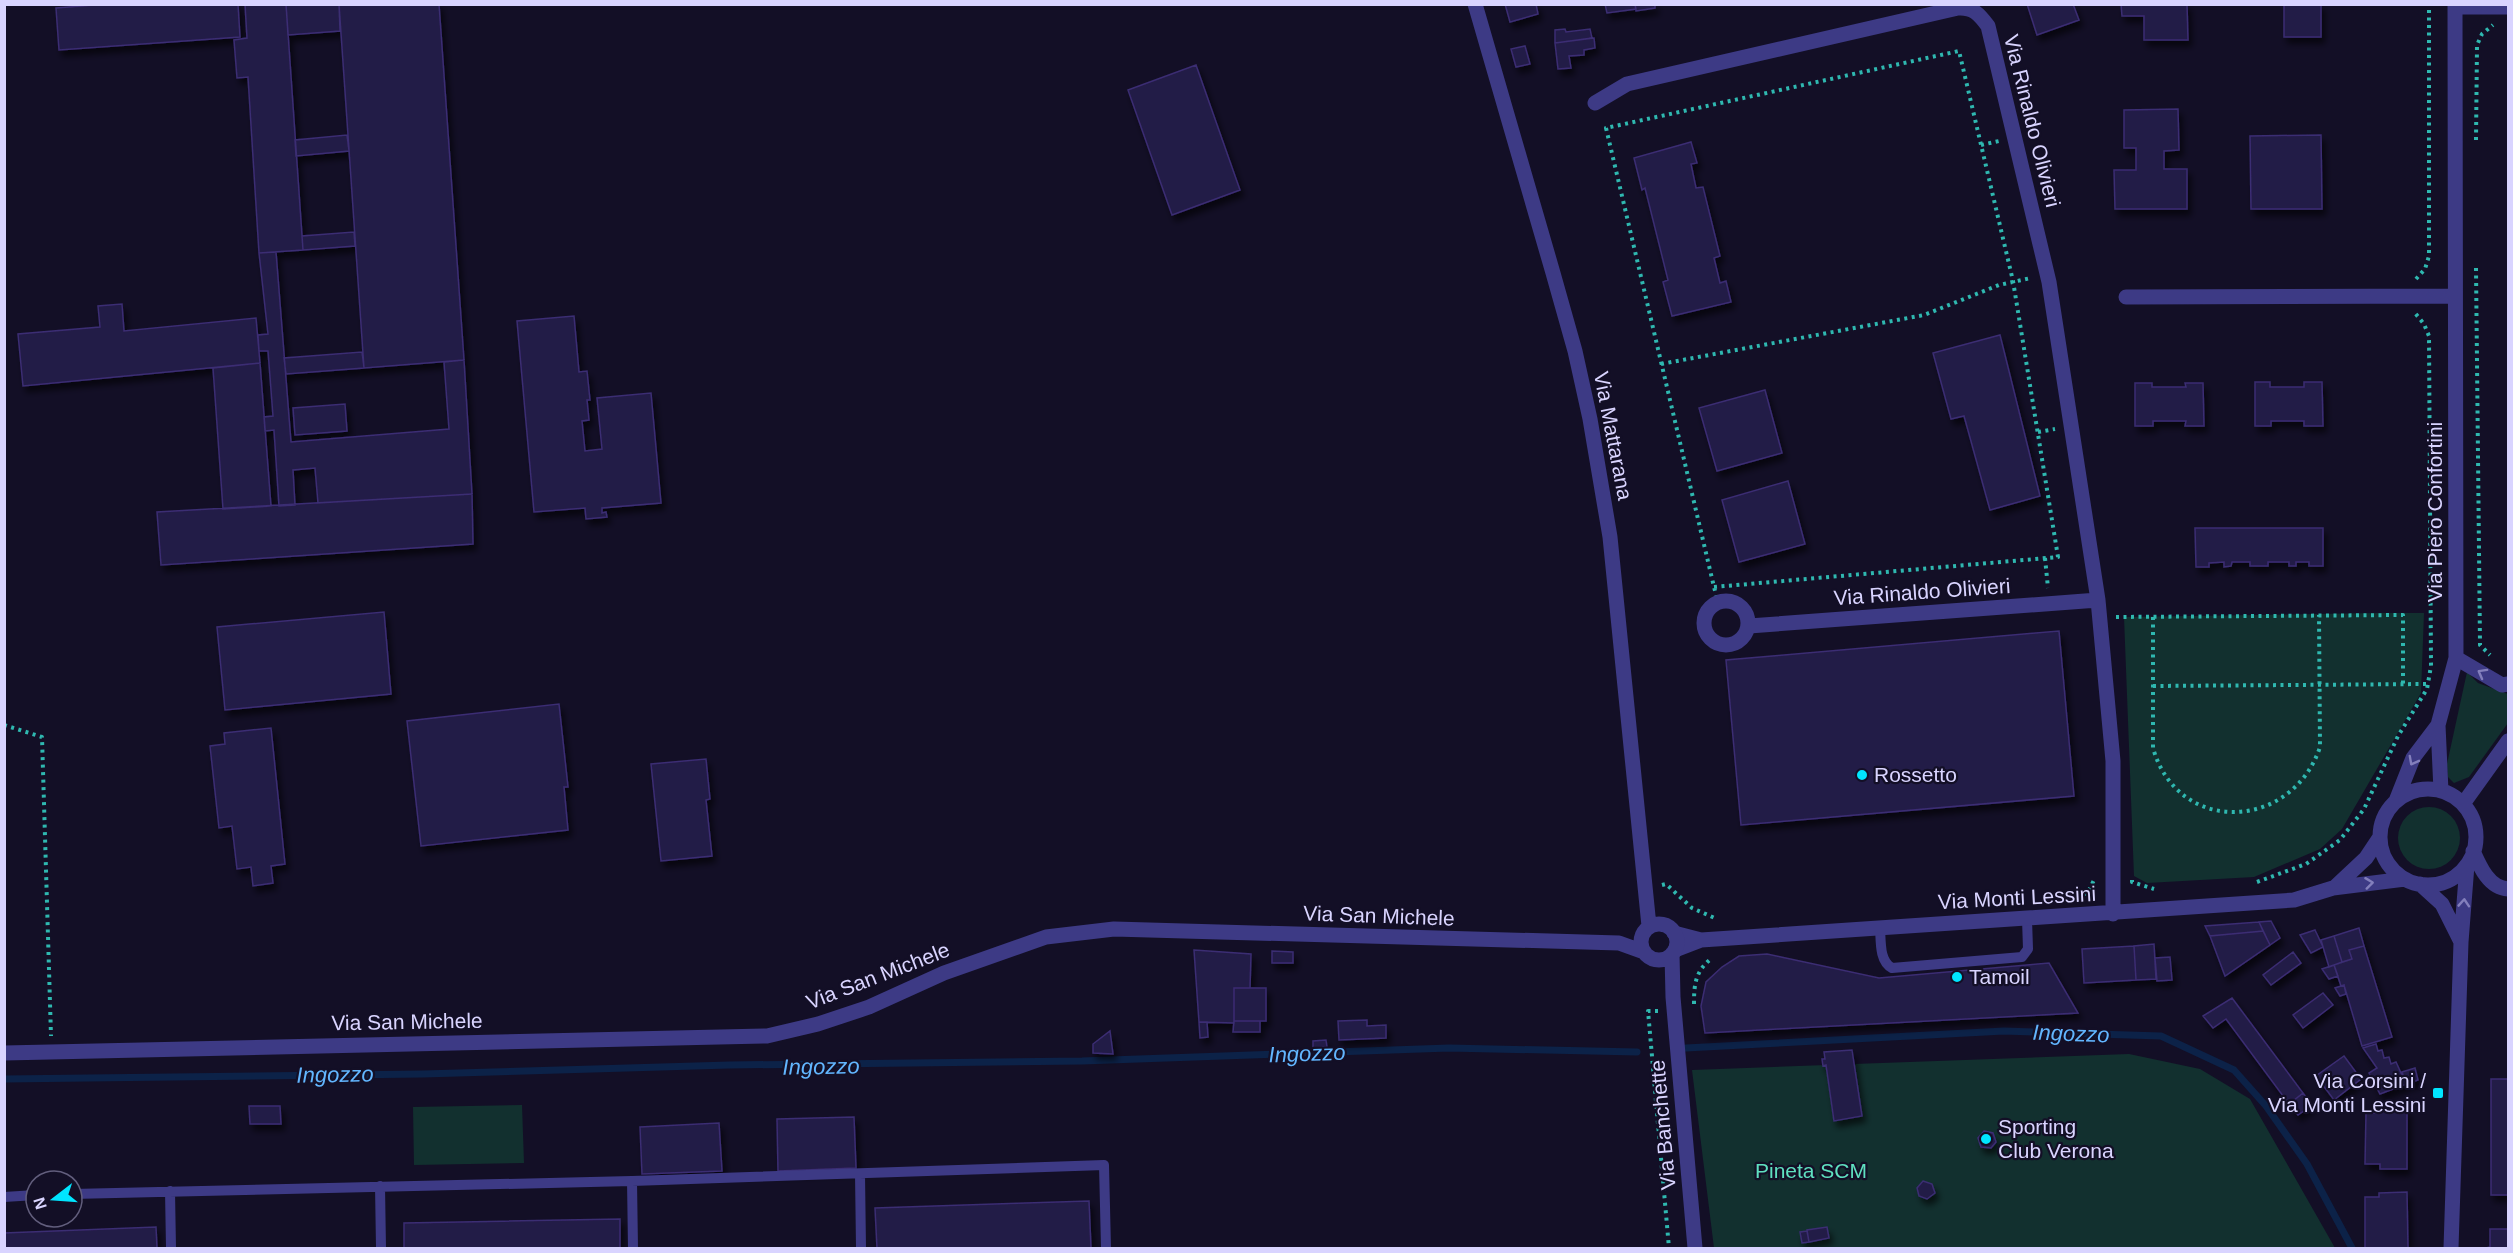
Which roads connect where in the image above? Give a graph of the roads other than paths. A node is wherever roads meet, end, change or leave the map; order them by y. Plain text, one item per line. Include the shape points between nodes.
1 (1474, 4) edge
2 (2455, 6) edge
3 (2508, 7) edge
4 (1595, 103) dead end
5 (2455, 296) junction
6 (2126, 297) dead end
7 (2098, 600) junction
8 (1749, 626) junction
9 (2456, 658) junction
10 (2508, 684) edge
11 (2438, 726) junction
12 (2508, 741) edge
13 (2441, 791) junction
14 (2396, 801) junction
15 (2463, 804) junction
16 (2380, 837) junction
17 (2470, 858) junction
18 (2412, 881) junction
19 (1645, 888) junction
20 (2333, 888) junction
21 (2508, 889) edge
22 (2113, 914) junction
23 (2027, 918) junction
24 (1880, 927) junction
25 (1670, 929) junction
26 (1645, 931) junction
27 (1701, 940) junction
28 (2461, 942) junction
29 (1619, 944) junction
30 (1673, 952) junction
31 (1648, 955) junction
32 (1673, 997) junction
33 (4, 1053) edge
34 (860, 1174) junction
35 (632, 1181) junction
36 (380, 1186) junction
37 (170, 1191) junction
38 (84, 1194) edge
39 (24, 1196) edge
40 (4, 1197) edge
41 (171, 1248) edge
42 (381, 1248) edge
43 (633, 1248) edge
44 (861, 1248) edge
45 (1106, 1248) edge
46 (1695, 1248) edge
47 (2451, 1248) edge

1 - 19 street, Via Mattarana via 1554,273 1590,419 1610,537
2 - 3 street
2 - 5 street, Via Piero Confortini
4 - 7 street, Via Rinaldo Olivieri via 1628,84 1967,7 1979,13 1988,26 2047,274
5 - 6 street
5 - 9 street, Via Piero Confortini
7 - 8 street, Via Rinaldo Olivieri
7 - 22 street, Via Rinaldo Olivieri via 2113,761
8 - 8 street via 1737,643 1724,645 1712,640 1704,620 1716,595 1740,605 1746,611
10 -> 9 street via 2502,685
9 - 11 street, Via Piero Confortini
11 - 13 street, Via Piero Confortini
11 -> 14 street, Via Piero Confortini via 2413,758
12 - 15 street
13 - 14 street via 2417,790
13 - 15 street
14 - 16 street via 2384,818
15 - 17 street via 2475,829
16 - 18 street via 2387,861
16 - 20 street, Via Monti Lessini via 2366,858
17 - 18 street via 2461,871 2446,881
17 - 21 street via 2501,889
28 -> 17 street
20 -> 18 street, Via Monti Lessini
18 - 28 street via 2442,904
19 - 25 street, Via Mattarana
19 - 26 street, Via Mattarana
20 - 22 street, Via Monti Lessini via 2294,900
22 - 23 street, Via Monti Lessini
23 - 24 street, Via Monti Lessini
23 - 24 lane via 2028,950 2022,957 1893,968 1883,958
24 - 27 street, Via Monti Lessini
25 - 26 street
25 - 27 street, Via Monti Lessini
25 - 30 street via 1677,939
26 - 29 street, Via San Michele
26 - 31 street via 1640,941
27 - 30 street, Via Monti Lessini
28 - 47 street
29 - 31 street, Via San Michele
29 - 33 street, Via San Michele via 1114,929 1046,937 944,973 869,1007 767,1036
30 - 31 street via 1659,959
30 - 32 street, Via Banchette
31 - 32 street, Via Banchette
32 - 46 street, Via Banchette
34 - 35 lane
34 - 44 lane
34 - 45 lane via 1104,1165
35 - 36 lane
35 - 43 lane
36 - 37 lane
36 - 42 lane
37 - 38 lane
37 - 41 lane
39 - 40 lane

